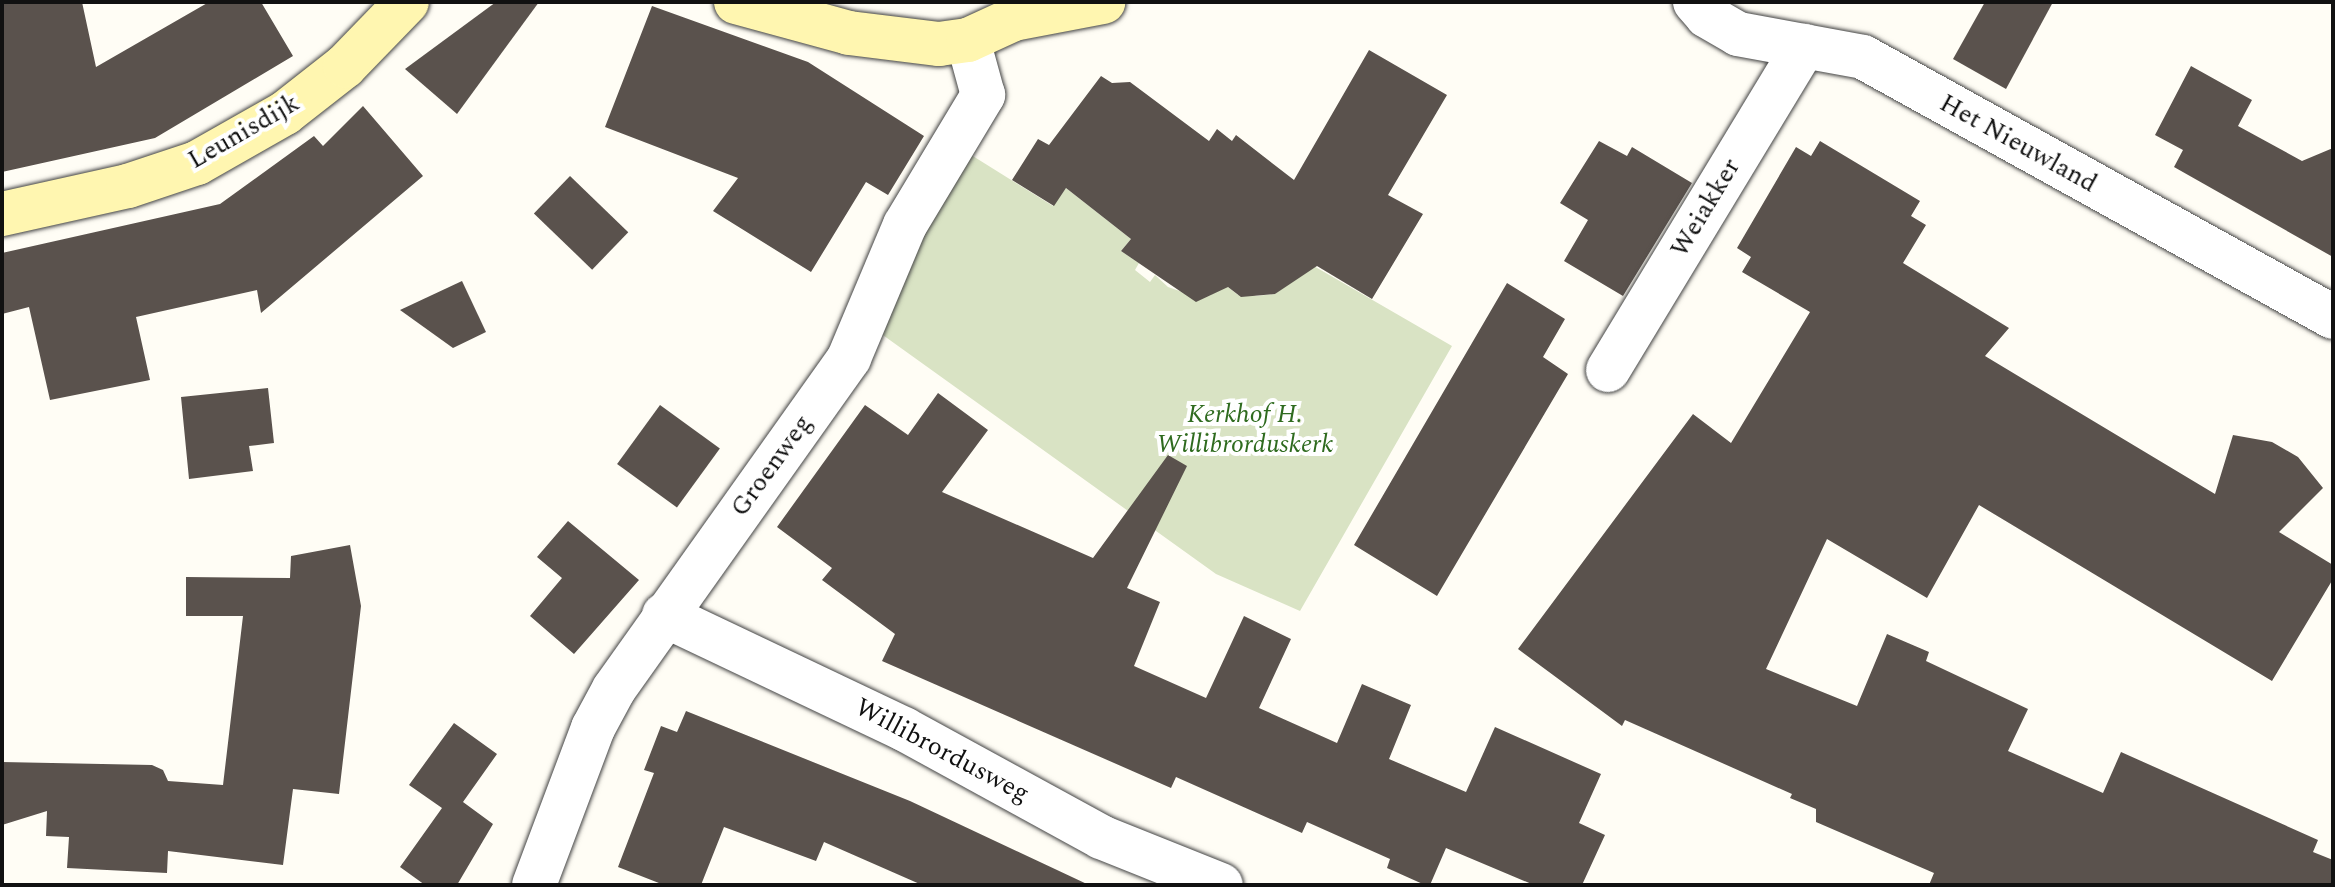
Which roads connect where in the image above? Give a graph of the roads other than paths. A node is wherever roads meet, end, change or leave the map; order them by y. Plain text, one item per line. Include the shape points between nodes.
1 (407, 2) edge
2 (736, 2) edge
3 (1103, 2) edge
4 (1695, 2) edge
5 (968, 40) junction
6 (1804, 46) junction
7 (2, 214) edge
8 (2333, 317) edge
9 (1608, 370) dead end
10 (664, 615) junction
11 (534, 885) edge
12 (1221, 885) edge

1 - 7 street, Leunisdijk via 345,66 285,113 197,163 128,186
2 - 5 street via 893,42
3 - 5 street via 1014,19
4 - 6 street, Het Nieuwland via 1707,16 1738,34
5 - 10 street, Groenweg via 983,95 905,225 849,358
6 - 8 street, Het Nieuwland via 1863,57
6 - 9 street, Weiakker
10 - 11 street, Groenweg via 593,728
10 - 12 street, Willibrordusweg via 904,729 1101,837

